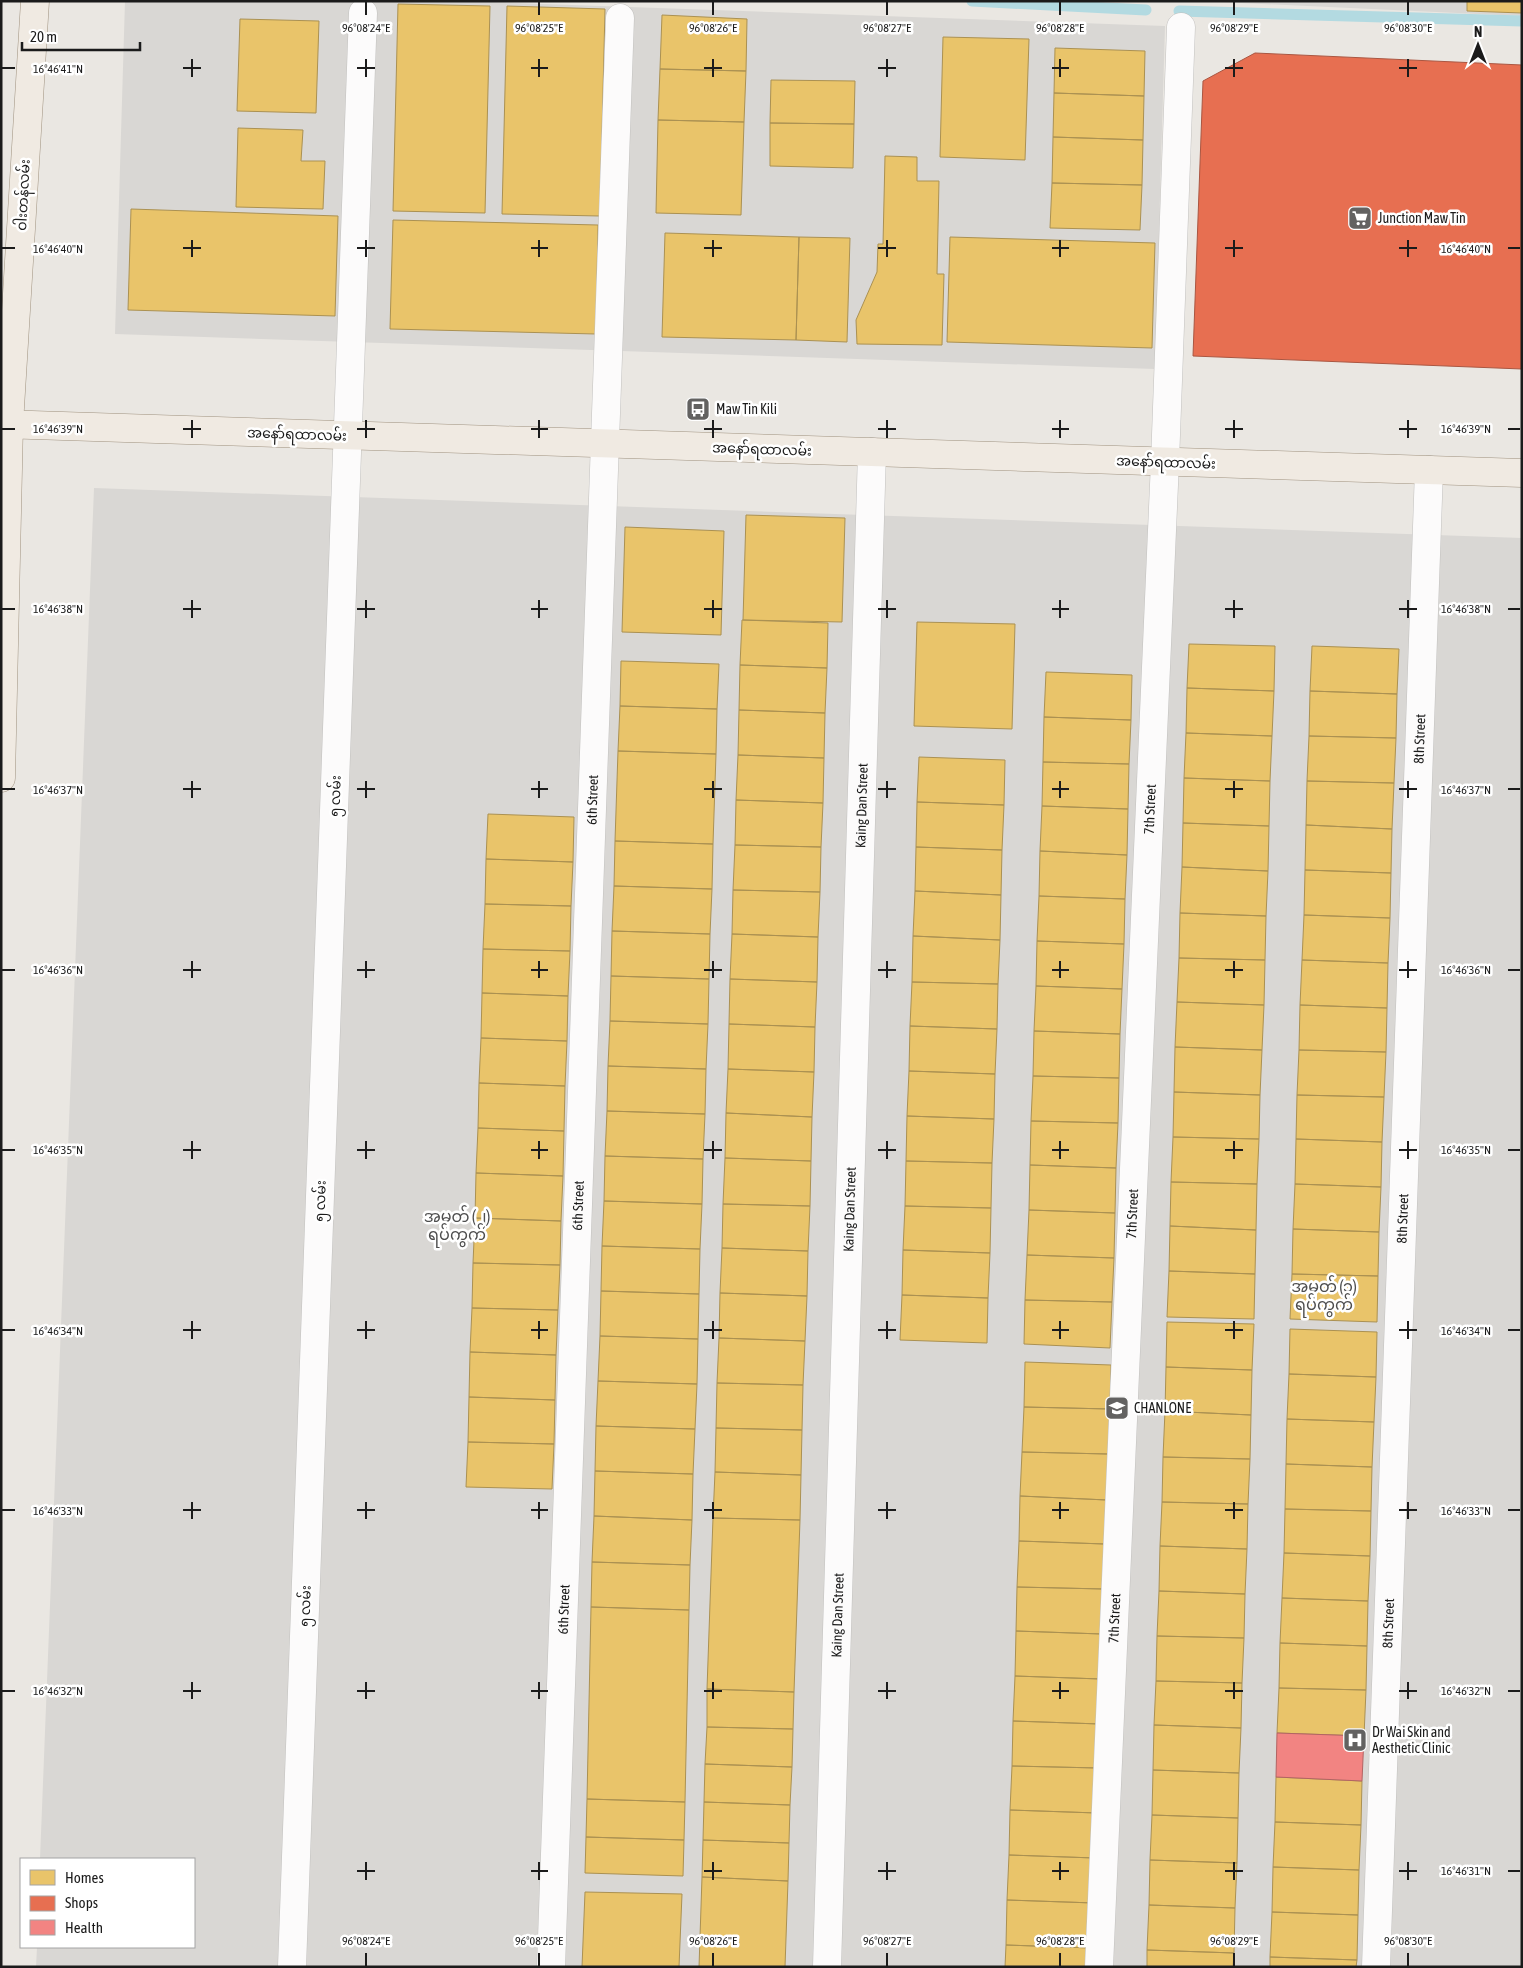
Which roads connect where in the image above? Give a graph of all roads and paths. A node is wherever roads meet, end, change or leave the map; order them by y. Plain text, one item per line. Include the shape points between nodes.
1 (34, 1) edge
2 (363, 13) dead end
3 (620, 18) dead end
4 (1181, 27) dead end
5 (5, 424) edge
6 (349, 435) junction
7 (605, 444) junction
8 (872, 452) junction
9 (1166, 462) junction
10 (1429, 470) junction
11 (1522, 473) edge
12 (1, 778) edge
13 (292, 1967) edge
14 (551, 1967) edge
15 (826, 1967) edge
16 (1099, 1967) edge
17 (1376, 1967) edge

1 - 5 main road, ဝါးတန်လမ်း
2 - 6 street, ၅ လမ်း
3 - 7 street, 6th Street
4 - 9 street, 7th Street
5 - 6 main road, အနော်ရထာလမ်း
5 - 12 main road, ဝါးတန်လမ်း
6 - 7 main road, အနော်ရထာလမ်း
6 - 13 street, ၅ လမ်း
7 - 8 main road, အနော်ရထာလမ်း
7 - 14 street, 6th Street
8 - 9 main road, အနော်ရထာလမ်း
8 - 15 street, Kaing Dan Street
9 - 10 main road, အနော်ရထာလမ်း
9 - 16 street, 7th Street
10 - 11 main road, အနော်ရထာလမ်း
10 - 17 street, 8th Street

